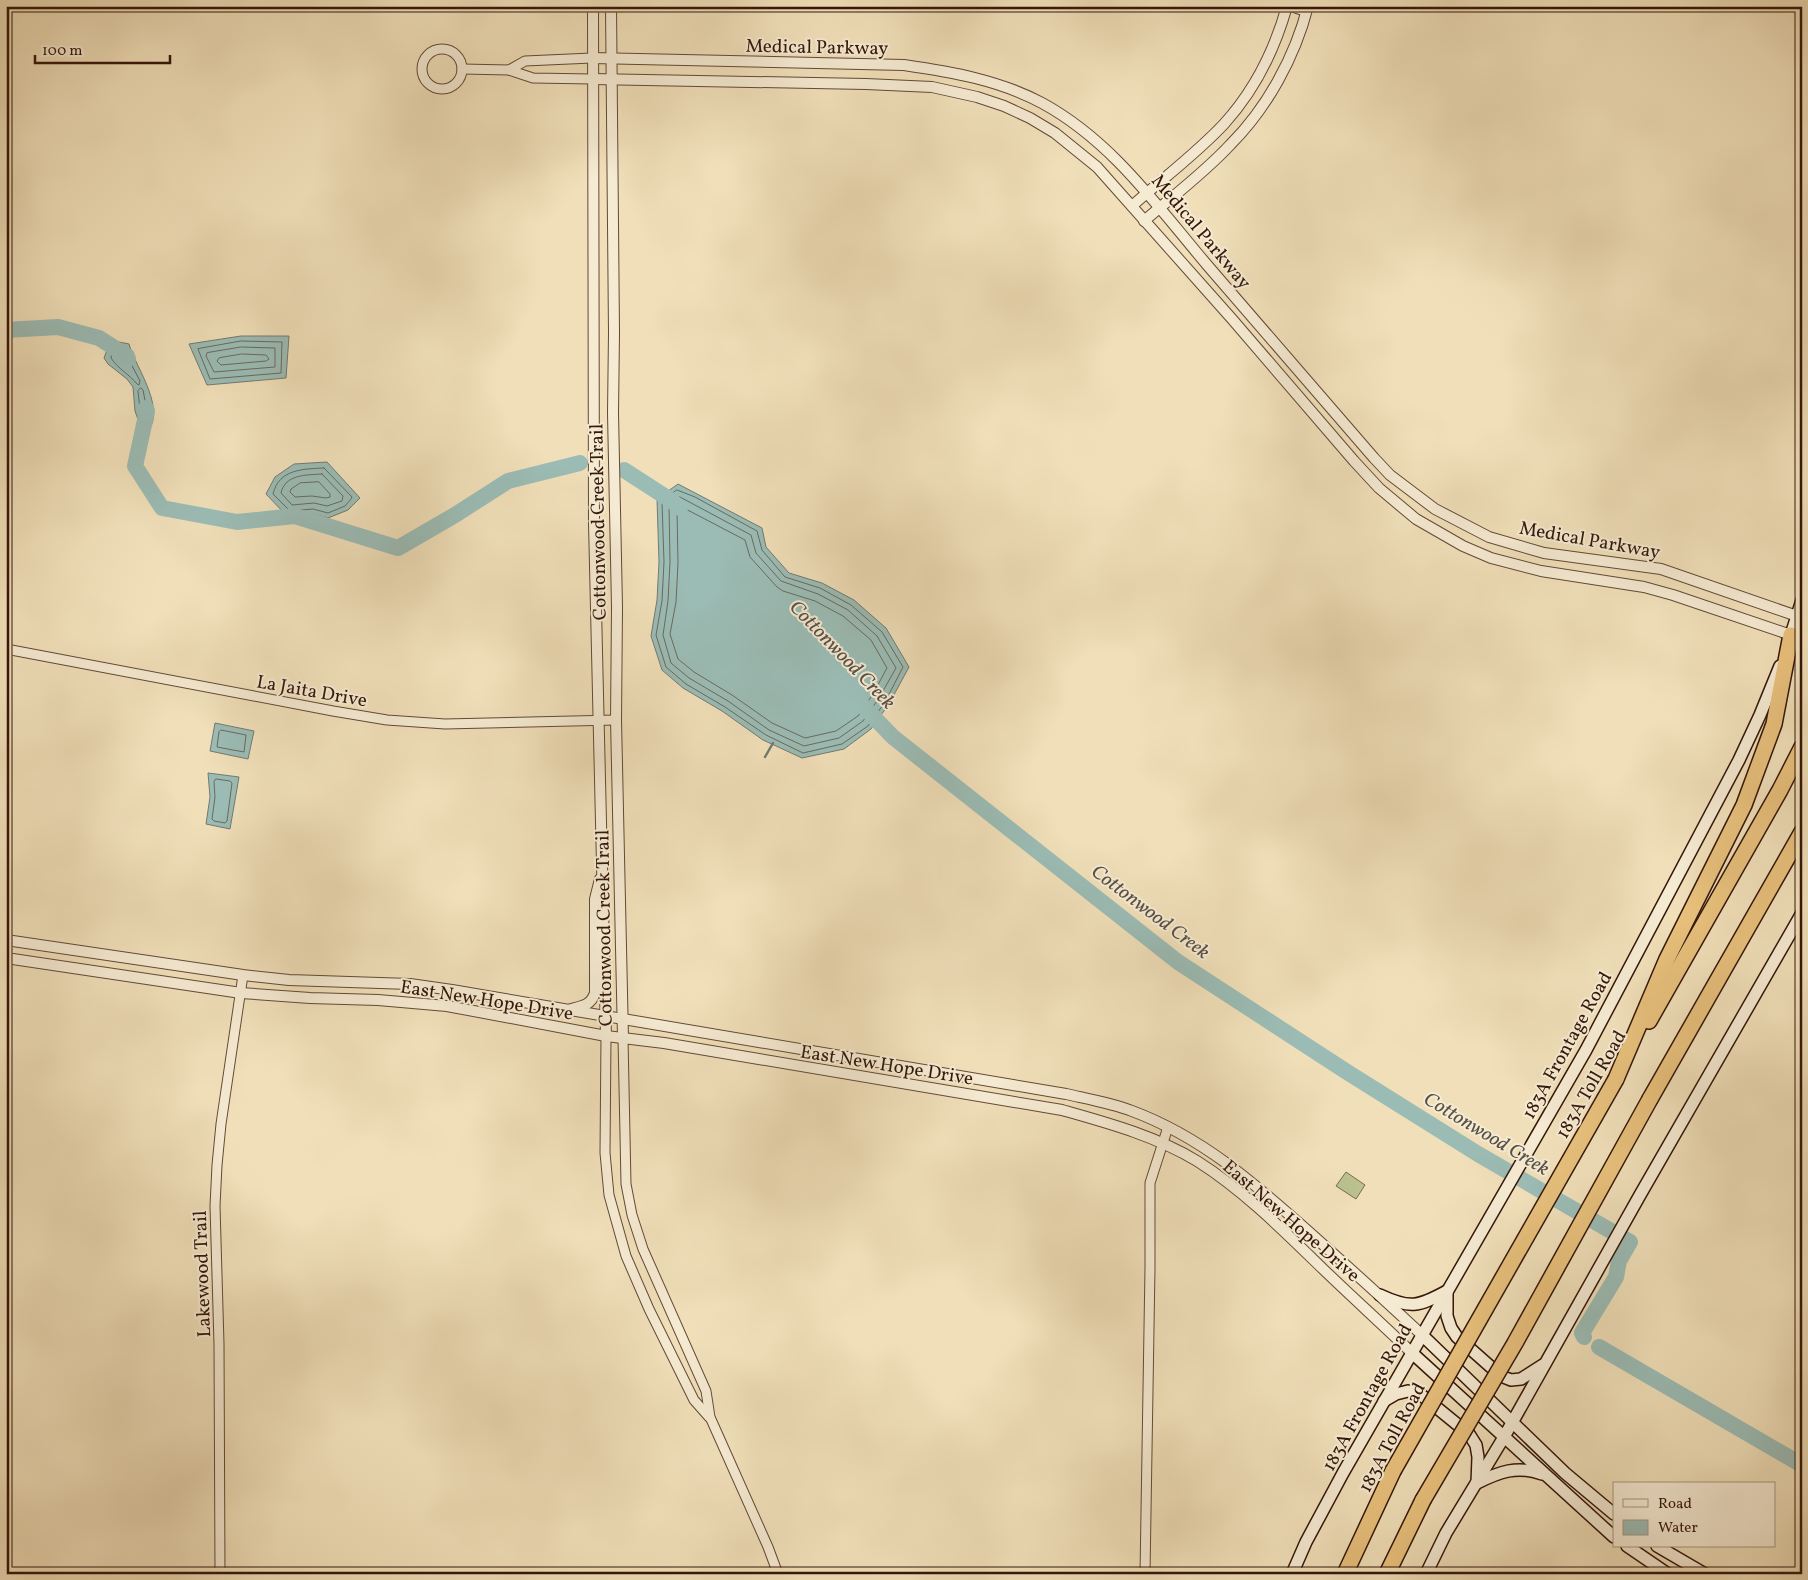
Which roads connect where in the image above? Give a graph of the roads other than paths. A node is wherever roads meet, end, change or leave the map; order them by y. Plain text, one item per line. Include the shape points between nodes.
1 (592, 6) edge
2 (611, 6) edge
3 (1289, 6) edge
4 (1307, 9) edge
5 (592, 58) junction
6 (611, 59) junction
7 (867, 64) junction
8 (462, 69) junction
9 (509, 70) junction
10 (612, 78) junction
11 (592, 79) junction
12 (866, 84) junction
13 (1147, 192) junction
14 (1132, 206) junction
15 (1159, 208) junction
16 (1144, 221) junction
17 (1340, 419) junction
18 (1327, 429) junction
19 (1544, 553) junction
20 (1541, 571) junction
21 (1802, 600) edge
22 (1797, 616) junction
23 (1791, 635) junction
24 (6, 649) edge
25 (598, 720) junction
26 (616, 720) junction
27 (1802, 747) edge
28 (1802, 832) edge
29 (603, 869) junction
30 (1802, 913) edge
31 (6, 940) edge
32 (6, 958) edge
33 (243, 976) junction
34 (241, 993) junction
35 (569, 1009) junction
36 (605, 1016) junction
37 (624, 1019) junction
38 (606, 1036) junction
39 (623, 1038) junction
40 (907, 1067) junction
41 (1616, 1080) junction
42 (897, 1083) junction
43 (1168, 1127) junction
44 (1162, 1143) junction
45 (643, 1249) junction
46 (626, 1256) junction
47 (1447, 1291) junction
48 (1380, 1295) junction
49 (1422, 1335) junction
50 (1411, 1352) junction
51 (1546, 1363) junction
52 (1383, 1402) junction
53 (710, 1417) junction
54 (1512, 1423) junction
55 (1504, 1437) junction
56 (1545, 1475) junction
57 (1477, 1483) junction
58 (1613, 1513) edge
59 (1613, 1536) edge
60 (1630, 1548) edge
61 (1659, 1548) edge
62 (220, 1574) edge
63 (778, 1574) edge
64 (1145, 1574) edge
65 (1292, 1574) edge
66 (1345, 1574) edge
67 (1387, 1574) edge
68 (1426, 1574) edge
69 (1668, 1574) edge
70 (1705, 1574) edge

1 - 5 street, Cottonwood Creek Trail
2 - 6 street, Cottonwood Creek Trail
3 - 4 street
3 - 13 street via 1268,57 1235,111 1206,142
4 - 15 street via 1283,72 1257,113 1231,144
5 - 6 street, Medical Parkway
5 - 9 street, Medical Parkway via 525,62
5 - 11 street, Cottonwood Creek Trail
6 - 7 street, Medical Parkway
6 - 10 street, Cottonwood Creek Trail
7 - 12 street
7 - 13 street, Medical Parkway via 949,71 1020,92 1064,116 1105,146
8 - 8 street via 454,53 443,49 431,52 422,66 427,82 442,89 454,85
8 - 9 street, Medical Parkway
9 - 11 street, Medical Parkway via 533,78
10 - 11 street, Medical Parkway
10 - 12 street, Medical Parkway
10 - 26 street, Cottonwood Creek Trail
11 - 25 street, Cottonwood Creek Trail
12 - 14 street, Medical Parkway via 955,91 1004,106 1055,133 1097,167
13 - 14 street
13 - 15 street, Medical Parkway
14 - 16 street, Medical Parkway
15 - 16 street
15 - 17 street, Medical Parkway
16 - 18 street, Medical Parkway
17 - 18 street
17 - 19 street, Medical Parkway via 1390,475 1435,508 1489,537
18 - 20 street, Medical Parkway via 1379,488 1416,519 1470,549
19 - 20 street
19 - 22 street, Medical Parkway via 1661,570
20 - 23 street, Medical Parkway via 1673,594
21 - 22 main road, 183A Frontage Road
22 - 23 main road, 183A Frontage Road
23 - 41 highway via 1774,724 1744,804 1667,959
23 - 47 main road, 183A Frontage Road via 1739,760 1586,1050
24 - 25 street, La Jaita Drive via 387,720 445,724
25 - 26 street, La Jaita Drive
25 - 29 street, Cottonwood Creek Trail
26 - 37 street, Cottonwood Creek Trail
27 - 41 highway, 183A Toll Road
28 - 67 highway, bridge via 1515,1343 1423,1500
29 - 35 street via 595,899 596,993 587,1005
29 - 36 street, Cottonwood Creek Trail
30 - 51 main road
31 - 33 street, East New Hope Drive
32 - 34 street, East New Hope Drive
33 - 34 street, Lakewood Trail
33 - 35 street, East New Hope Drive via 410,984
34 - 38 street, East New Hope Drive via 447,1006
34 - 62 street, Lakewood Trail via 216,1174
35 - 36 street, East New Hope Drive
36 - 37 street, East New Hope Drive
36 - 38 street, Cottonwood Creek Trail
37 - 39 street, Cottonwood Creek Trail
37 - 40 street, East New Hope Drive
38 - 39 street, East New Hope Drive
38 - 46 street via 605,1153 609,1195
39 - 42 street, East New Hope Drive
39 - 45 street via 626,1184
40 - 42 street
40 - 43 street, East New Hope Drive via 1095,1100 1132,1111
41 - 66 highway, 183A Toll Road, bridge via 1393,1471
42 - 44 street, East New Hope Drive via 1062,1110
43 - 44 street
43 - 48 street, East New Hope Drive via 1235,1168
44 - 50 street, East New Hope Drive via 1196,1161 1231,1186 1286,1233
44 - 64 street via 1150,1183
45 - 46 street
45 - 53 street via 706,1391
46 - 53 street via 694,1400
47 - 48 main road via 1418,1304 1399,1304
47 - 49 main road, 183A Frontage Road
47 - 51 main road via 1447,1316 1451,1328 1501,1376 1521,1379
48 - 49 street, East New Hope Drive
49 - 50 main road, 183A Frontage Road
49 - 54 main road, East New Hope Drive
50 - 52 main road, 183A Frontage Road
50 - 55 main road, East New Hope Drive
51 - 54 main road
52 - 57 main road via 1408,1391 1420,1394 1469,1434 1478,1456
52 - 65 main road, 183A Frontage Road
53 - 63 street
54 - 55 main road
54 - 58 main road, East New Hope Drive
55 - 56 main road, East New Hope Drive
55 - 57 main road
56 - 57 main road via 1514,1469
56 - 59 main road, East New Hope Drive
57 - 68 main road via 1446,1533
60 - 69 main road
61 - 70 main road

